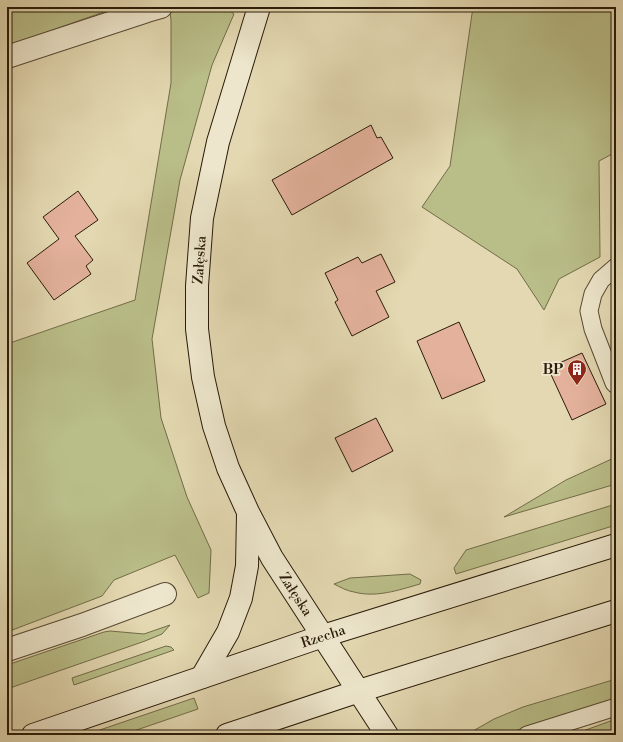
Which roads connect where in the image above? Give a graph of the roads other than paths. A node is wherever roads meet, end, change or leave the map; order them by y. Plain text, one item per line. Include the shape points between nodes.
1 (161, 7) edge
2 (259, 7) edge
3 (7, 57) edge
4 (616, 267) edge
5 (616, 385) edge
6 (248, 512) junction
7 (616, 545) edge
8 (165, 594) dead end
9 (616, 611) edge
10 (323, 636) junction
11 (7, 650) edge
12 (202, 677) junction
13 (359, 691) junction
14 (616, 707) edge
15 (33, 735) edge
16 (227, 735) edge
17 (387, 735) edge
18 (527, 735) edge

1 - 3 street
2 - 6 street, Załęska via 217,150 202,218 197,286 197,329 203,377 214,426 228,468
4 - 5 lane via 601,280 593,294 589,311 593,329
6 - 10 street, Załęska via 272,558
6 - 12 street, Załęska via 247,566 241,598 228,632
7 - 10 street, Rzecha
8 - 11 street
9 - 13 street
10 - 12 street, Rzecha
10 - 13 street, Załęska
12 - 15 street, Rzecha
13 - 16 street
13 - 17 street, Załęska
14 - 18 lane

